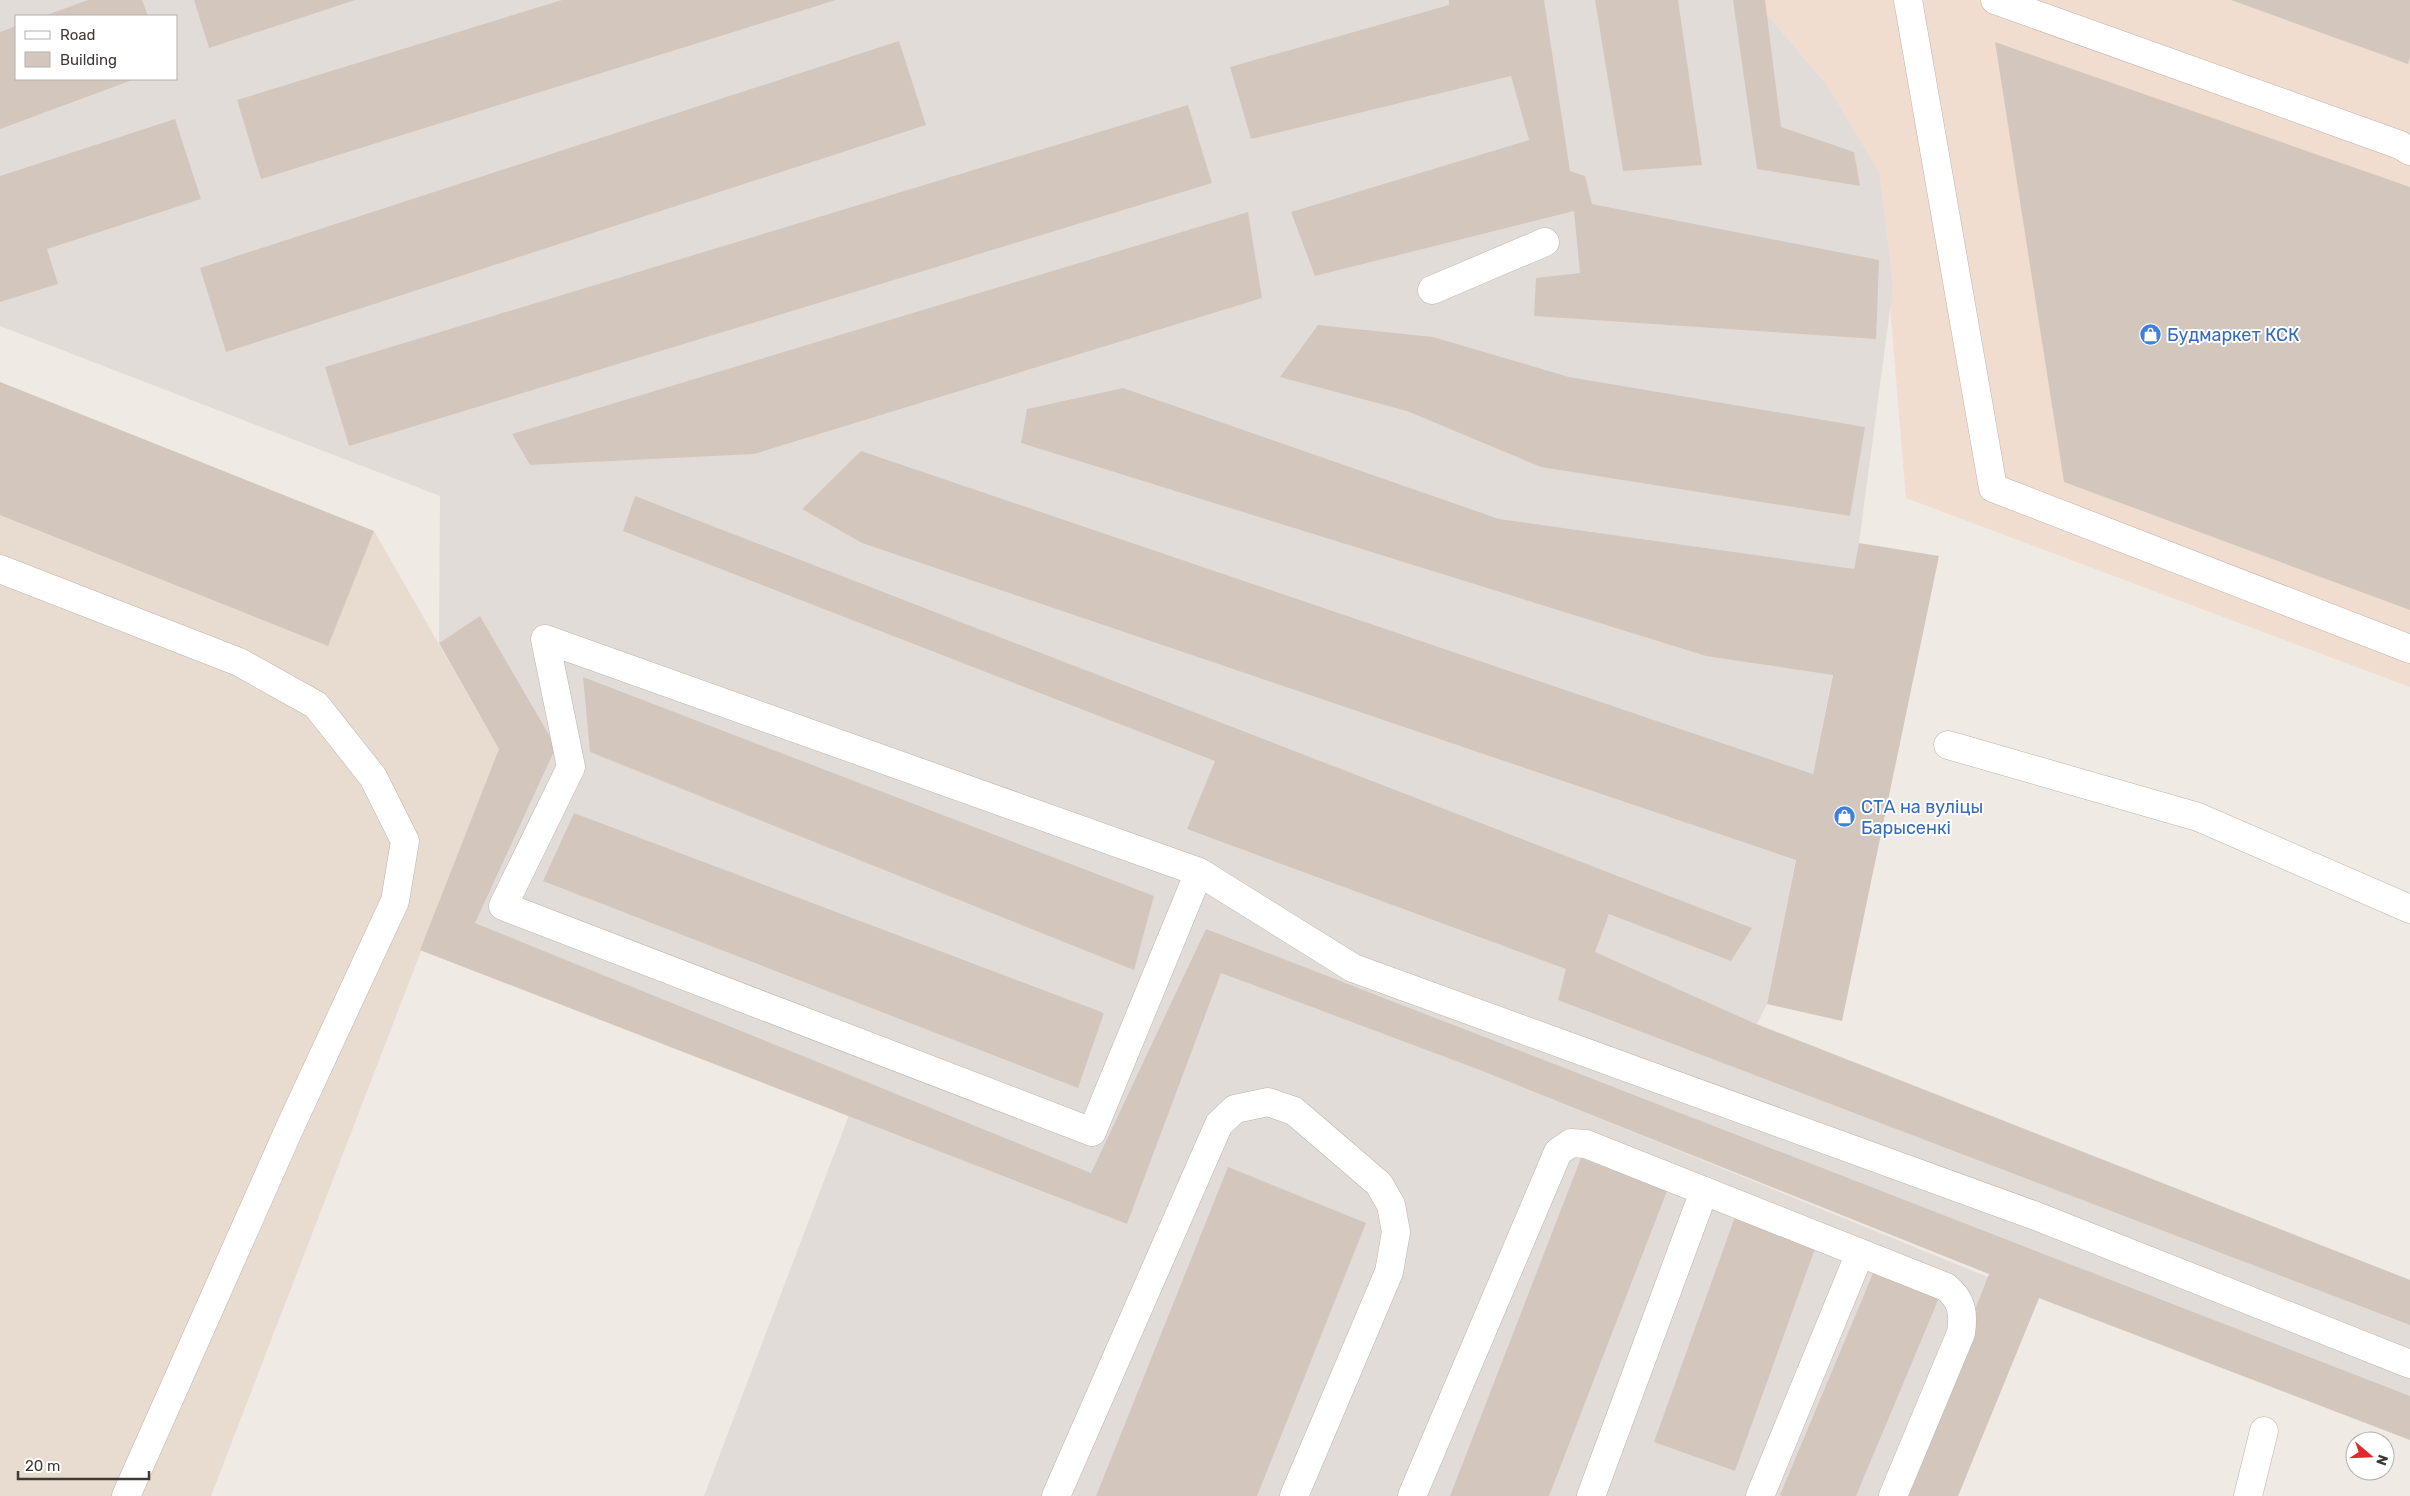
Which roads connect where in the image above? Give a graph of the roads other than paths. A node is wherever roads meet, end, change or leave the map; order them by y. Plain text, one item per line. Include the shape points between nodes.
1 (1908, 0) edge
2 (1996, 0) edge
3 (2410, 151) edge
4 (1544, 242) dead end
5 (1432, 290) dead end
6 (0, 569) edge
7 (2410, 649) edge
8 (1948, 745) dead end
9 (1199, 872) junction
10 (2410, 909) edge
11 (1704, 1191) junction
12 (1860, 1253) junction
13 (2410, 1364) edge
14 (2264, 1431) dead end
15 (126, 1496) edge
16 (1056, 1496) edge
17 (1294, 1496) edge
18 (1412, 1496) edge
19 (1591, 1496) edge
20 (1760, 1496) edge
21 (1893, 1496) edge
22 (2248, 1496) edge

1 - 7 lane via 1993,488
2 - 3 lane
4 - 5 lane
6 - 15 lane via 238,662 316,705 373,777 405,841 395,901
8 - 10 lane via 2198,817
9 - 9 lane via 545,639 571,767 503,906 1092,1132
9 - 13 lane via 1353,968 2036,1216
11 - 12 lane
11 - 18 lane via 1586,1144 1571,1143 1558,1152
11 - 19 lane
12 - 20 lane
12 - 21 lane via 1946,1287 1956,1296 1963,1314 1961,1333
14 - 22 lane
16 - 17 lane via 1219,1124 1235,1109 1268,1102 1294,1111 1380,1184 1391,1205 1396,1232 1389,1272

